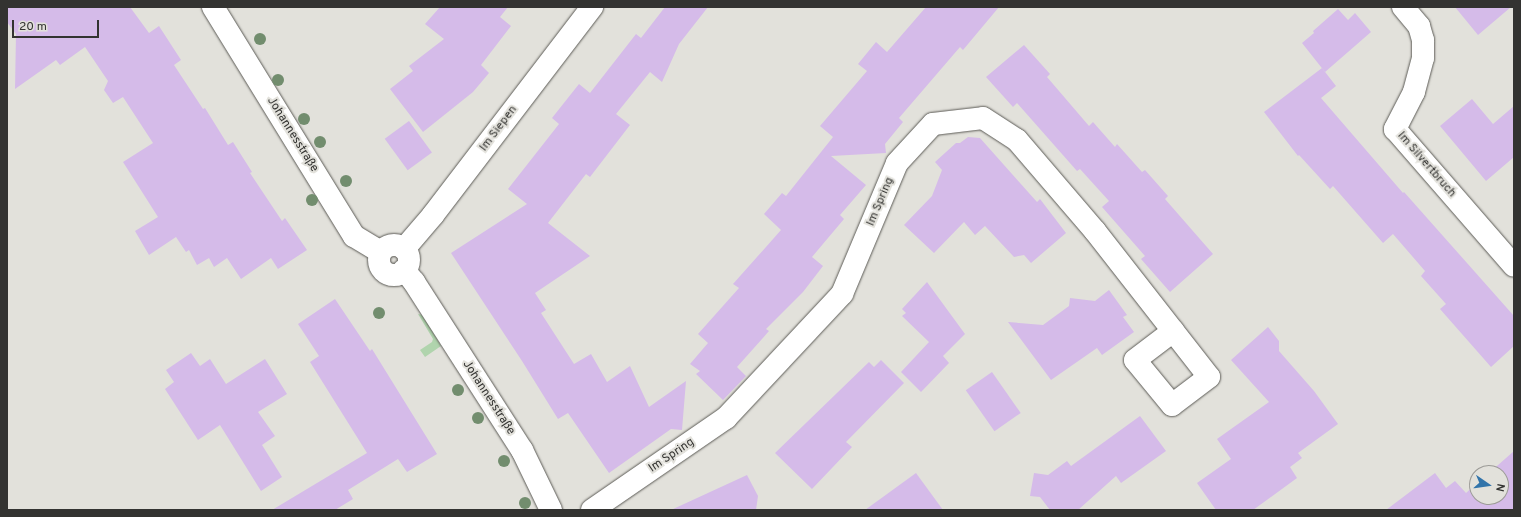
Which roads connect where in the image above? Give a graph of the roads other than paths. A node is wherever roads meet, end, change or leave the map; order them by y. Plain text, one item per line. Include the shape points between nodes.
1 (213, 7) edge
2 (592, 7) edge
3 (1403, 7) edge
4 (404, 249) junction
5 (381, 252) junction
6 (1514, 266) edge
7 (404, 270) junction
8 (1173, 331) dead end
9 (551, 510) edge
10 (592, 510) edge

1 - 5 street, Johannesstraße via 354,236
2 - 4 street, Im Siepen via 434,215
3 - 6 street, Im Silvertbruch via 1419,26 1423,40 1423,58 1414,92 1395,129
4 - 5 street via 392,244
4 - 7 street via 409,263
5 - 7 street via 378,260 386,272 392,275 400,274
7 - 9 street, Johannesstraße via 522,450
8 - 10 street, Im Spring via 1095,231 1016,140 983,118 934,124 897,163 842,294 726,418

